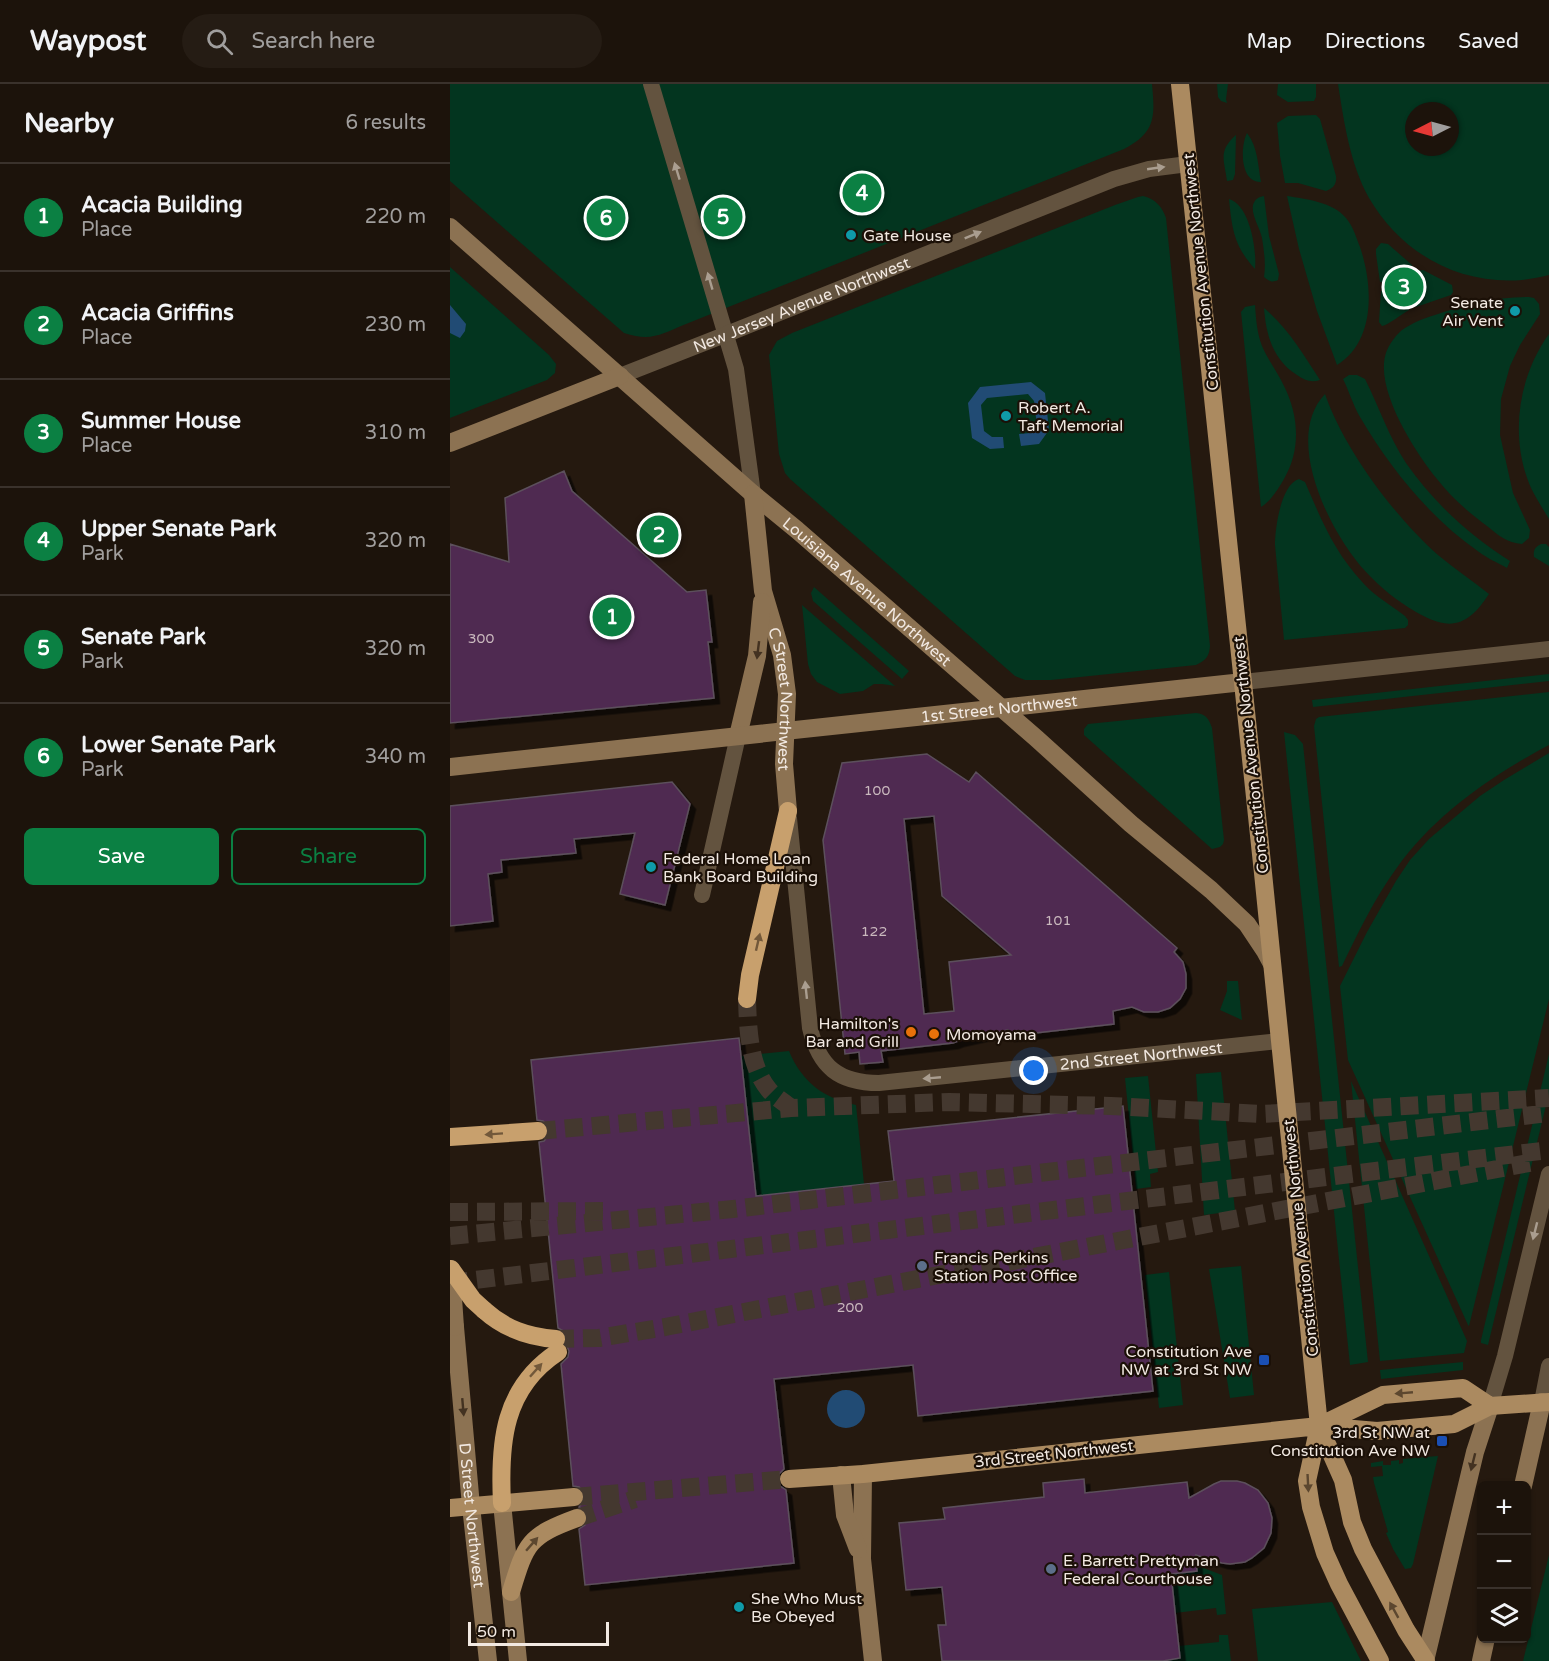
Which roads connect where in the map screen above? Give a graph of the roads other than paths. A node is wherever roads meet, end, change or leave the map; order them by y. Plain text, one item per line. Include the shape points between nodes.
1 (651, 84) edge
2 (1180, 84) edge
3 (1188, 164) junction
4 (450, 227) edge
5 (727, 334) junction
6 (620, 376) junction
7 (450, 443) edge
8 (753, 494) junction
9 (763, 591) junction
10 (1549, 649) edge
11 (1243, 682) junction
12 (1000, 708) junction
13 (786, 731) junction
14 (738, 736) junction
15 (450, 767) edge
16 (788, 811) junction
17 (702, 895) dead end
18 (1272, 966) junction
19 (747, 999) tunnel mouth
20 (1279, 1041) junction
21 (827, 1065) joint
22 (538, 1131) tunnel mouth
23 (450, 1137) edge
24 (1549, 1174) edge
25 (450, 1263) edge
26 (451, 1269) edge
27 (1549, 1366) edge
28 (1546, 1402) edge
29 (1490, 1406) junction
30 (1319, 1426) junction
31 (863, 1474) junction
32 (841, 1475) junction
33 (789, 1479) tunnel mouth
34 (1524, 1481) edge
35 (574, 1497) tunnel mouth
36 (502, 1503) junction
37 (471, 1506) junction
38 (450, 1508) edge
39 (577, 1518) tunnel mouth
40 (862, 1559) junction
41 (511, 1592) junction
42 (1485, 1643) edge
43 (488, 1661) edge
44 (518, 1661) edge
45 (873, 1661) edge
46 (1380, 1661) edge
47 (1425, 1661) edge
48 (1481, 1661) edge

5 -> 1 street, C Street Northwest
2 - 3 main road, Constitution Avenue Northwest
5 -> 3 street, New Jersey Avenue Northwest via 1114,179
3 - 11 main road, Constitution Avenue Northwest
4 - 6 street, Louisiana Avenue Northwest
5 - 6 street, New Jersey Avenue Northwest
5 - 8 street, C Street Northwest via 736,369
6 - 7 street, New Jersey Avenue Northwest
6 - 8 street, Louisiana Avenue Northwest
8 - 9 street, C Street Northwest
8 - 12 street, Louisiana Avenue Northwest
9 - 13 street, C Street Northwest via 782,655
9 -> 14 street via 757,656
10 - 11 street, 1st Street Northwest
11 - 12 street, 1st Street Northwest
11 - 18 main road, Constitution Avenue Northwest
12 - 13 street, 1st Street Northwest
12 - 18 street, Louisiana Avenue Northwest via 1237,914 1256,935
13 - 14 street, 1st Street Northwest
13 - 16 street, C Street Northwest
14 - 15 street, 1st Street Northwest
14 - 17 street
19 -> 16 highway
21 -> 16 street, C Street Northwest via 816,1049 810,1028
18 - 20 main road, Constitution Avenue Northwest
20 -> 21 street, 2nd Street Northwest via 879,1083 854,1081
20 - 30 main road, Constitution Avenue Northwest
22 -> 23 highway
24 -> 29 street
25 - 26 street, D Street Northwest, bridge
36 -> 26 highway, bridge via 501,1449 510,1414 534,1371 557,1346 501,1323 473,1300
26 -> 37 street, D Street Northwest, bridge
27 - 28 street
28 - 29 main road, 3rd Street Northwest
28 - 34 street
29 - 30 main road, 3rd Street Northwest via 1454,1424 1377,1431
29 -> 30 main road, 3rd Street Northwest via 1463,1388 1383,1395
29 -> 47 street via 1475,1452
30 - 31 main road, 3rd Street Northwest
30 -> 46 main road, Constitution Avenue Northwest via 1307,1481 1311,1507 1325,1553
47 -> 30 main road, Constitution Avenue Northwest via 1363,1550 1343,1480
31 - 32 main road, 3rd Street Northwest
31 - 40 street
32 - 33 main road, 3rd Street Northwest
32 - 40 street via 845,1515
35 - 36 main road
36 - 37 main road
36 - 41 street
37 - 38 main road
37 - 43 street, D Street Northwest
41 -> 39 main road via 531,1543 546,1531
40 - 45 street
41 - 44 street
42 - 48 street

